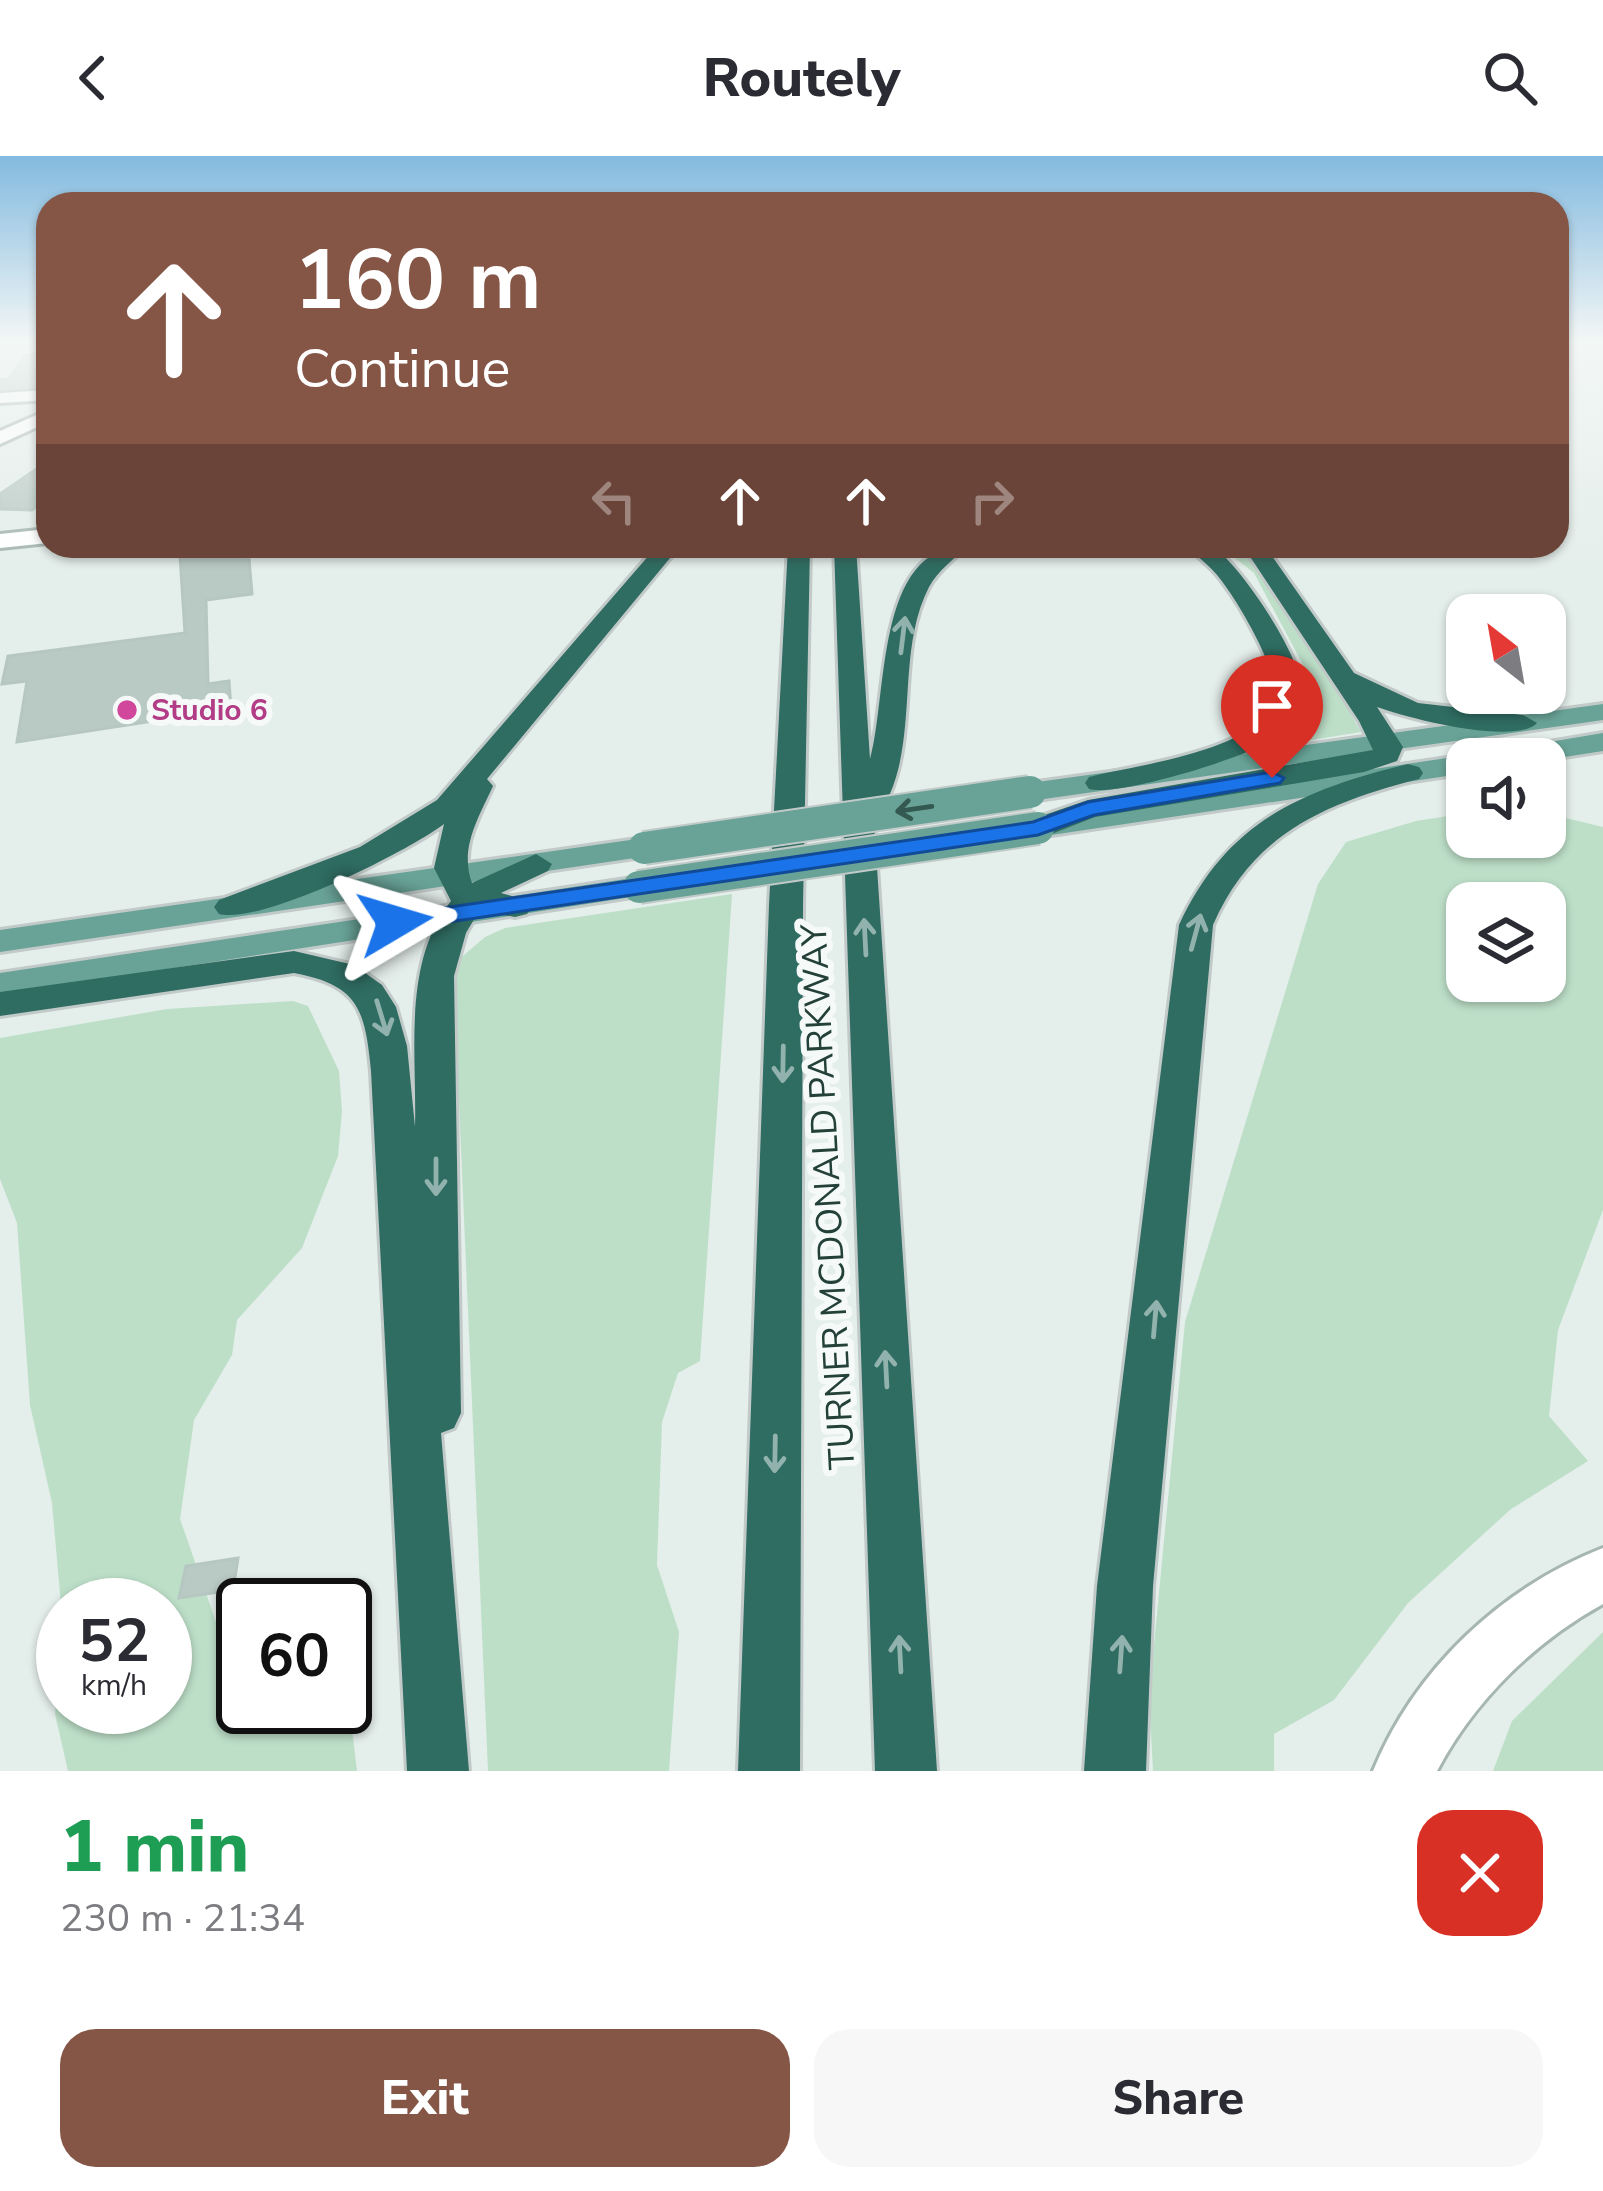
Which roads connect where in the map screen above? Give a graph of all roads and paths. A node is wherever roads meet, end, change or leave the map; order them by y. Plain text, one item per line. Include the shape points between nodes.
1 (36, 421) edge
2 (0, 438) edge
3 (36, 537) edge
4 (0, 541) edge
5 (659, 558) edge
6 (799, 558) edge
7 (846, 558) edge
8 (941, 558) edge
9 (1214, 558) edge
10 (1262, 558) edge
11 (1337, 668) junction
12 (1603, 712) edge
13 (1523, 723) junction
14 (1603, 742) edge
15 (1566, 748) edge
16 (1397, 758) junction
17 (489, 761) junction
18 (1446, 762) edge
19 (1100, 783) junction
20 (858, 829) junction
21 (536, 864) joint
22 (460, 895) junction
23 (230, 907) junction
24 (0, 941) edge
25 (0, 984) edge
26 (0, 1004) edge
27 (1603, 1574) edge
28 (437, 1744) edge
29 (769, 1771) edge
30 (906, 1771) edge
31 (1114, 1771) edge
32 (1403, 1771) edge

1 - 2 street
3 - 4 street
5 - 17 highway
6 -> 29 highway, TURNER MCDONALD PARKWAY
7 - 20 highway, TURNER MCDONALD PARKWAY
20 -> 8 highway via 887,752 909,598
9 - 19 highway via 1244,596 1291,687 1290,707 1250,742
10 - 11 highway
11 - 13 highway via 1372,695 1412,710
11 - 16 highway
12 - 13 main road
13 - 16 main road
14 - 15 main road
16 - 18 main road
16 - 19 main road
16 - 22 main road, bridge via 1038,828 515,907
31 -> 16 highway via 1125,1586 1196,925 1221,874 1266,831
17 - 22 highway via 451,847
17 - 23 highway via 448,807 408,835
19 -> 21 main road, bridge
30 -> 20 highway, TURNER MCDONALD PARKWAY
21 - 22 highway
22 - 23 main road
22 - 25 main road
22 -> 28 highway via 436,976
23 - 24 main road
26 -> 28 highway via 269,963 336,969 371,992 386,1026 391,1071
27 - 32 street via 1551,1601 1495,1646 1444,1703

